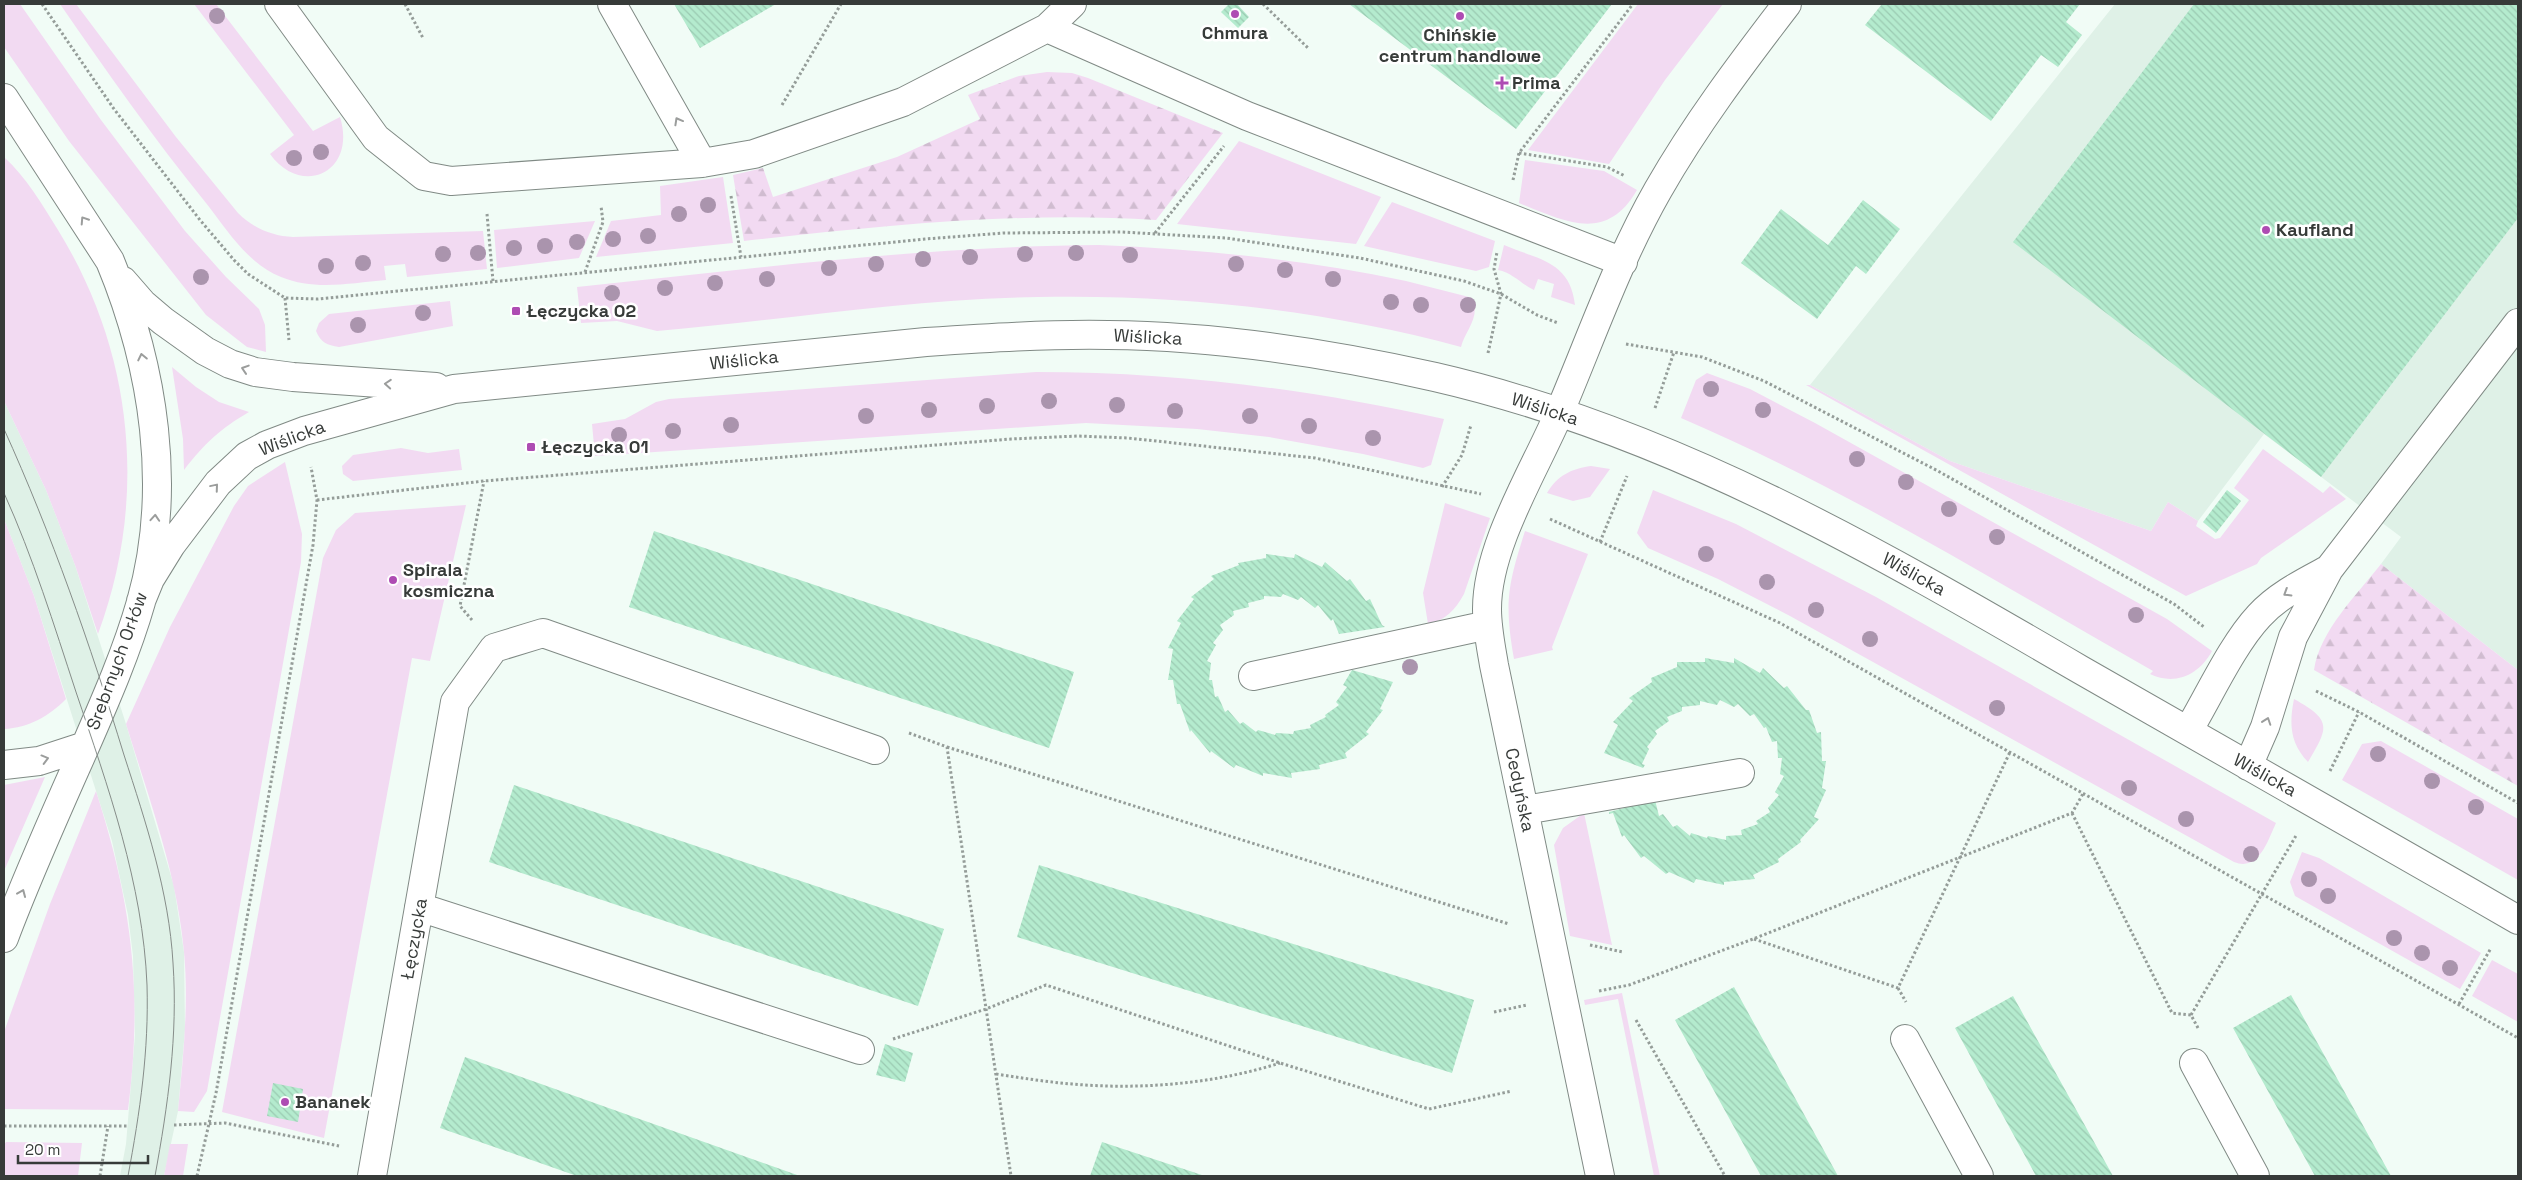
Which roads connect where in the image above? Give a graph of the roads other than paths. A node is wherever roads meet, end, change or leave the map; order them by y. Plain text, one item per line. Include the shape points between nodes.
1 (279, 4) edge
2 (612, 4) edge
3 (1072, 4) edge
4 (1787, 4) edge
5 (1045, 16) edge
6 (4, 98) edge
7 (4, 122) edge
8 (40, 153) junction
9 (702, 163) junction
10 (110, 261) junction
11 (1623, 262) junction
12 (2518, 323) edge
13 (454, 389) junction
14 (1559, 413) junction
15 (2329, 568) junction
16 (141, 601) junction
17 (1488, 625) junction
18 (1254, 676) dead end
19 (2188, 732) junction
20 (85, 746) junction
21 (875, 750) road end
22 (4, 765) edge
23 (2248, 766) junction
24 (1740, 773) dead end
25 (1525, 810) junction
26 (419, 907) junction
27 (2518, 920) edge
28 (4, 938) edge
29 (1905, 1039) dead end
30 (860, 1050) road end
31 (2194, 1063) road end
32 (374, 1165) edge
33 (1600, 1176) edge
34 (1979, 1176) edge
35 (2255, 1176) edge

1 - 9 street via 376,138 424,176 442,181 476,181
9 -> 2 street
3 - 5 street
4 - 11 street, Cedyńska via 1684,145 1656,192
5 - 9 street via 903,102 754,154
5 - 11 street via 1247,116
6 - 8 street, Srebrnych Orłów
7 - 8 street, Srebrnych Orłów
10 -> 8 street, Srebrnych Orłów
13 -> 10 street, Wiślicka via 293,377 255,372 230,364 184,338 143,304 126,286
16 -> 10 street, Srebrnych Orłów via 155,524 157,480 153,427 141,354
11 - 14 street, Cedyńska via 1604,300
12 - 15 street
13 - 14 street, Wiślicka via 926,342 1107,335 1183,338 1288,349 1438,378
16 -> 13 street, Wiślicka via 150,579 199,506 247,456 304,432
14 - 17 street, Cedyńska via 1494,563 1488,592
14 - 19 street, Wiślicka via 1653,445 1802,514 1969,605
15 -> 19 street via 2283,595 2258,616
23 -> 15 street via 2265,727 2294,637
16 - 20 street, Srebrnych Orłów via 107,697
17 - 18 street
17 - 25 street, Cedyńska
19 - 23 street, Wiślicka
22 -> 20 street via 39,761
28 -> 20 street, Srebrnych Orłów
21 - 26 street, Łęczycka via 543,633 494,648 455,702
23 - 27 street, Wiślicka
24 - 25 street
25 - 33 street, Cedyńska
26 - 30 street
26 - 32 street, Łęczycka
29 - 34 street
31 - 35 street

